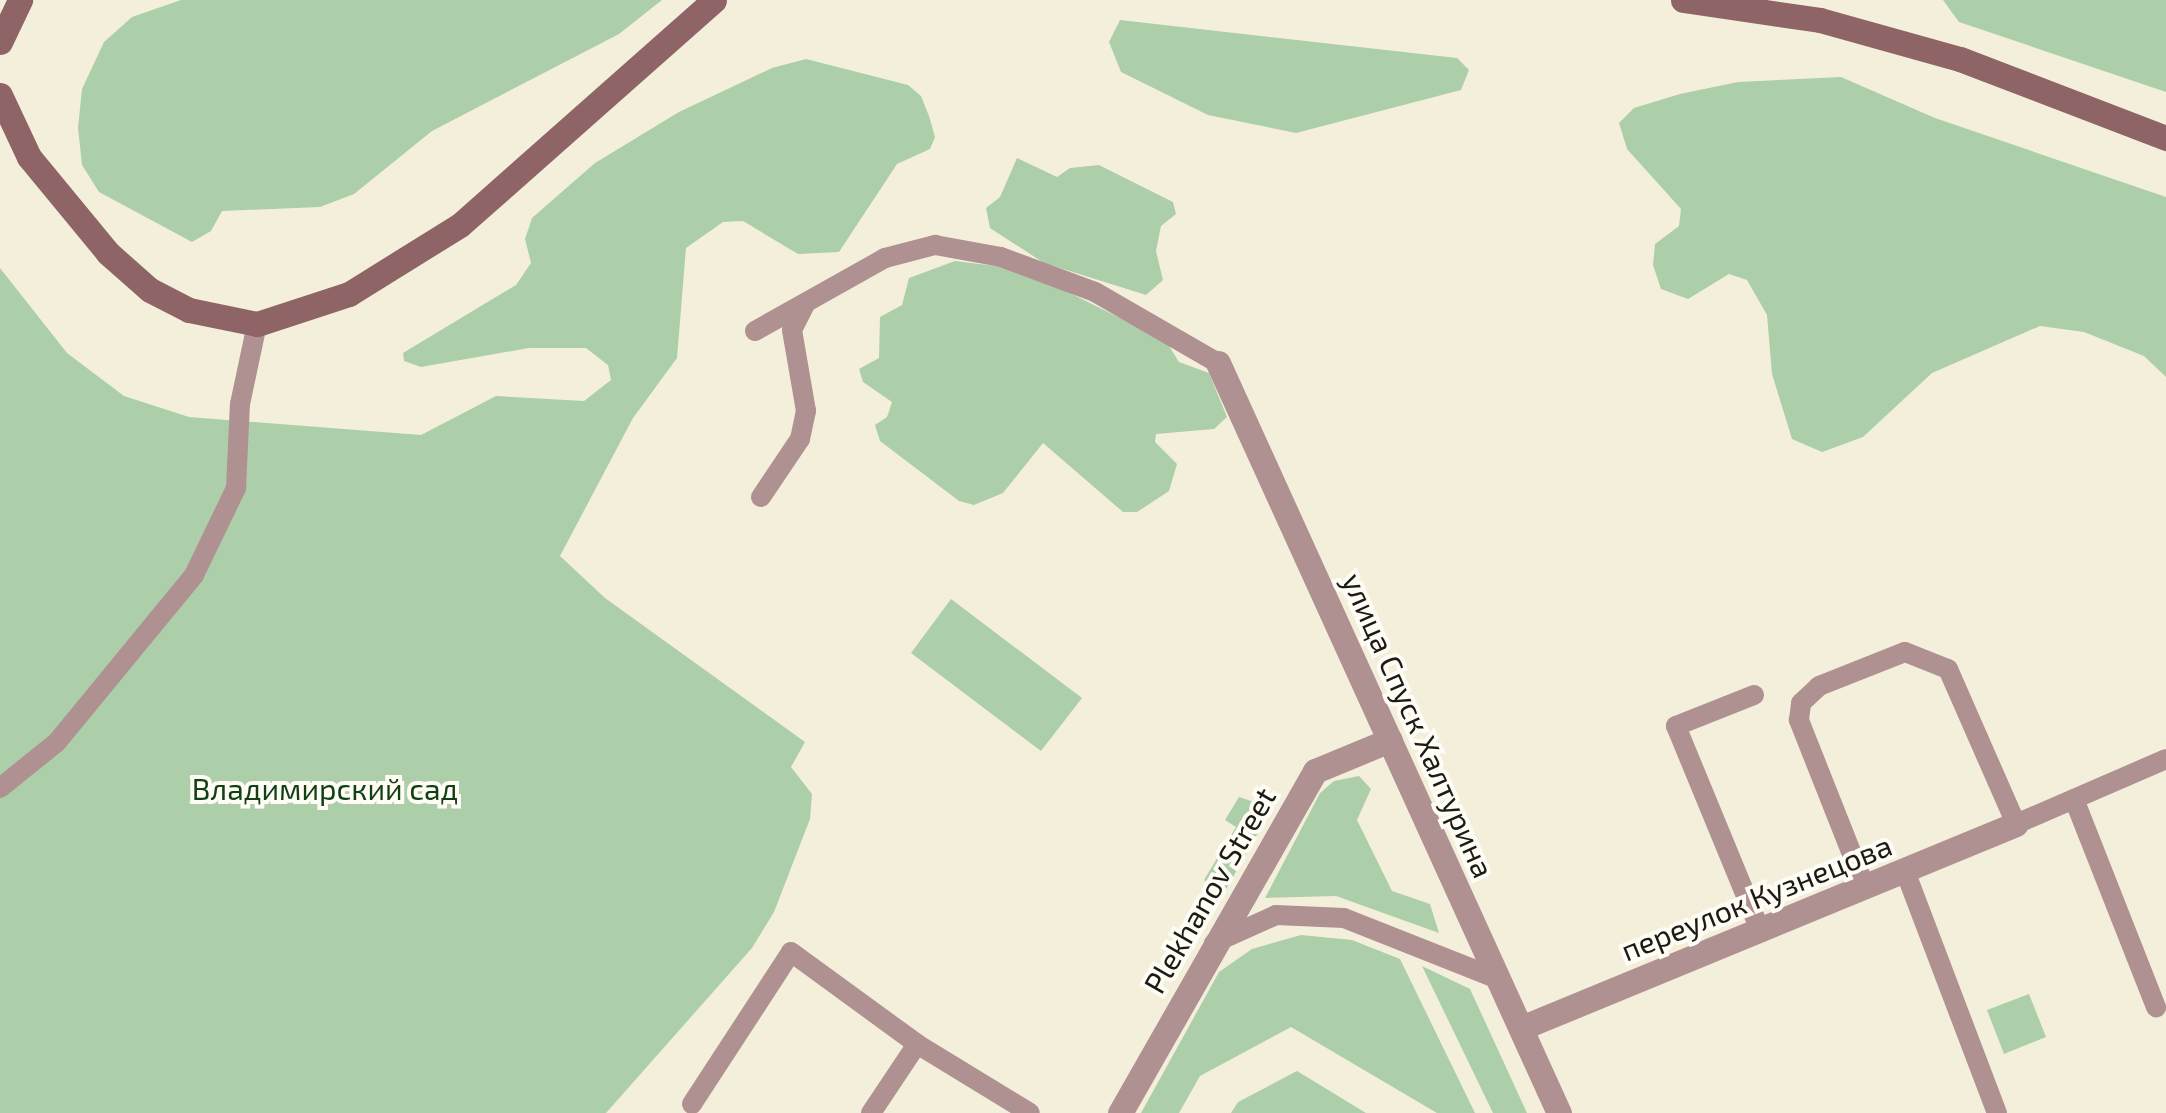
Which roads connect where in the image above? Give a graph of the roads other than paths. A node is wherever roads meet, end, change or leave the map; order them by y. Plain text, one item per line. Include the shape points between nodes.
1 (20, 0) edge
2 (714, 0) edge
3 (1682, 0) edge
4 (0, 42) edge
5 (0, 95) edge
6 (2166, 138) edge
7 (804, 306) junction
8 (258, 324) junction
9 (755, 331) dead end
10 (1218, 363) joint
11 (761, 497) dead end
12 (1754, 695) dead end
13 (1390, 740) junction
14 (2166, 758) edge
15 (0, 788) edge
16 (2074, 799) junction
17 (2016, 824) junction
18 (1905, 871) junction
19 (1865, 887) junction
20 (1760, 930) junction
21 (1213, 943) junction
22 (1498, 980) junction
23 (2156, 1007) dead end
24 (1521, 1028) junction
25 (917, 1044) junction
26 (692, 1104) dead end
27 (871, 1113) edge
28 (1030, 1113) edge
29 (1120, 1113) edge
30 (1559, 1113) edge
31 (1997, 1113) edge

1 - 4 main road
2 - 8 main road via 460,225 350,294
3 - 6 main road via 1820,20 1908,44
5 - 8 main road via 29,157 108,253 150,290 189,310
7 - 9 lane
7 - 10 lane via 884,258 934,245 1001,257 1095,292
7 - 11 lane via 792,330 806,412 800,439
8 - 15 lane via 240,404 236,488 194,575 57,742
10 - 13 street, улица Спуск Халтурина
12 - 20 lane via 1676,726
13 - 21 street, Plekhanov Street via 1316,771
13 - 22 street, улица Спуск Халтурина
14 - 16 lane
16 - 17 lane
16 - 23 lane
17 - 18 street, переулок Кузнецова
17 - 19 lane via 1948,669 1905,652 1818,686 1801,703 1799,720
18 - 19 street, переулок Кузнецова
18 - 31 lane
19 - 20 street, переулок Кузнецова
20 - 24 street, переулок Кузнецова
21 - 22 lane via 1276,915 1344,918
21 - 29 street, Plekhanov Street
22 - 24 street, улица Спуск Халтурина
24 - 30 street, улица Спуск Халтурина
25 - 26 lane via 791,952
25 - 27 lane
25 - 28 lane

